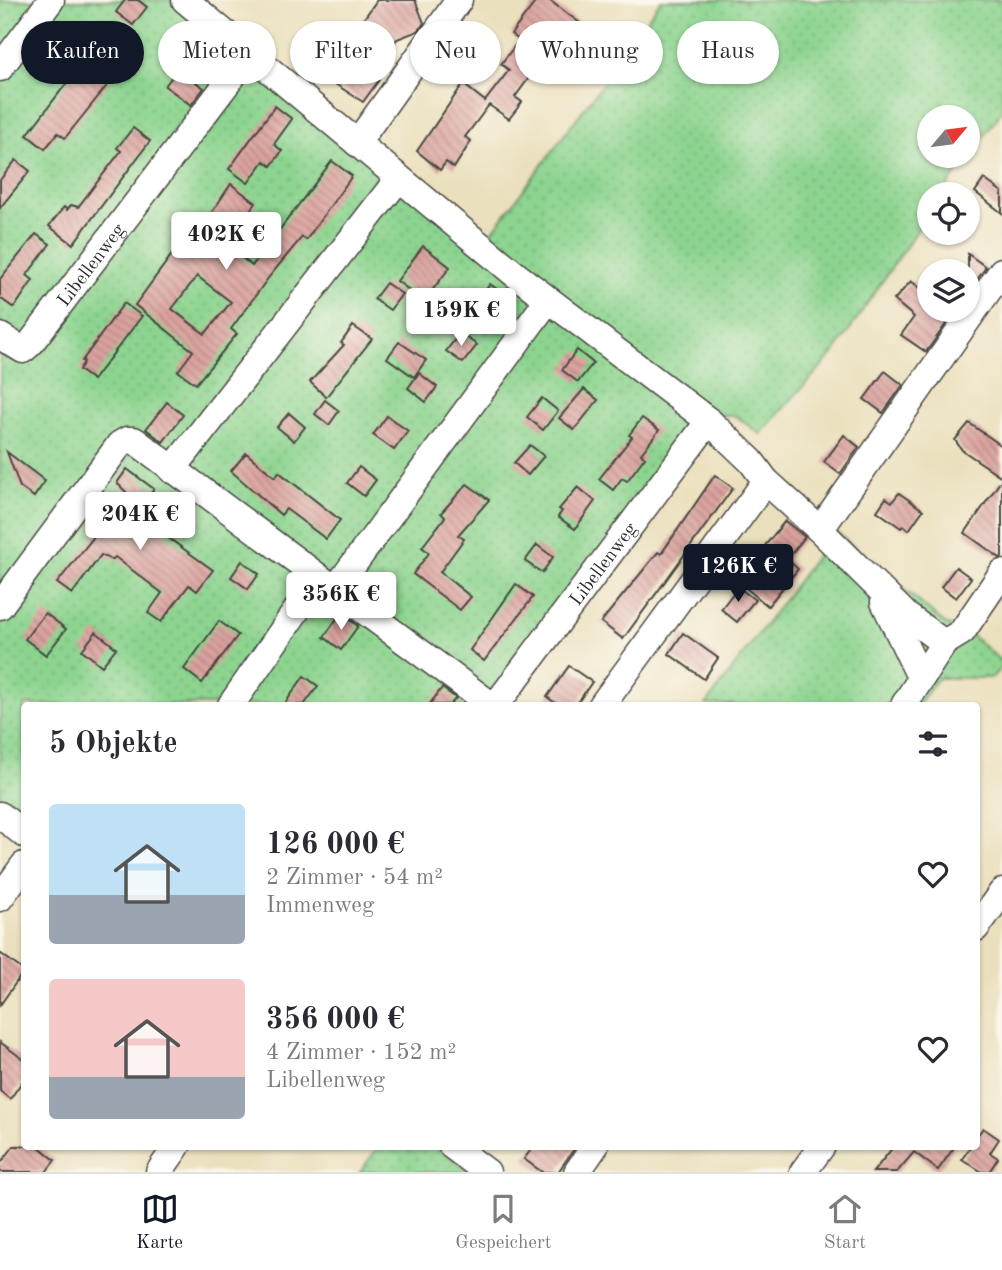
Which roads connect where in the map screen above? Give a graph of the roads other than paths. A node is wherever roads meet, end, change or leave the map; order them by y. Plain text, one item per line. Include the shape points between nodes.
1 (51, 0) edge
2 (185, 0) edge
3 (459, 0) edge
4 (211, 21) edge
5 (0, 68) edge
6 (276, 75) edge
7 (227, 84) edge
8 (357, 143) junction
9 (400, 178) junction
10 (1002, 271) edge
11 (548, 300) junction
12 (0, 336) edge
13 (709, 421) junction
14 (172, 470) junction
15 (766, 481) junction
16 (820, 530) junction
17 (1002, 573) edge
18 (876, 584) junction
19 (328, 587) junction
20 (0, 606) edge
21 (944, 643) junction
22 (920, 677) junction
23 (232, 702) edge
24 (490, 702) edge
25 (496, 702) edge
26 (604, 702) edge
27 (906, 702) edge
28 (0, 815) edge
29 (21, 832) edge
30 (21, 869) edge
31 (1002, 892) edge
32 (0, 898) edge
33 (980, 922) edge
34 (174, 1150) edge
35 (592, 1150) edge
36 (819, 1150) edge
37 (159, 1172) edge
38 (577, 1172) edge
39 (803, 1172) edge

1 - 5 street
2 - 4 street
3 - 8 street
6 - 8 street
7 - 12 street, Libellenweg via 30,344 23,350
8 - 9 street
9 - 11 street
9 - 14 street
10 - 16 street
11 - 13 street
11 - 19 street
13 - 15 street
13 - 25 street, Libellenweg
14 - 19 street, Libellenweg
14 - 20 street, Libellenweg via 134,440 120,444
15 - 16 street
15 - 26 street
16 - 18 street
17 - 21 street via 962,632
18 - 21 street via 907,616
18 - 22 street
19 - 23 street via 303,601
19 - 24 street, Libellenweg
21 - 22 street
22 - 27 street
28 - 29 street
30 - 32 street
31 - 33 street
34 - 37 street
35 - 38 street
36 - 39 street

